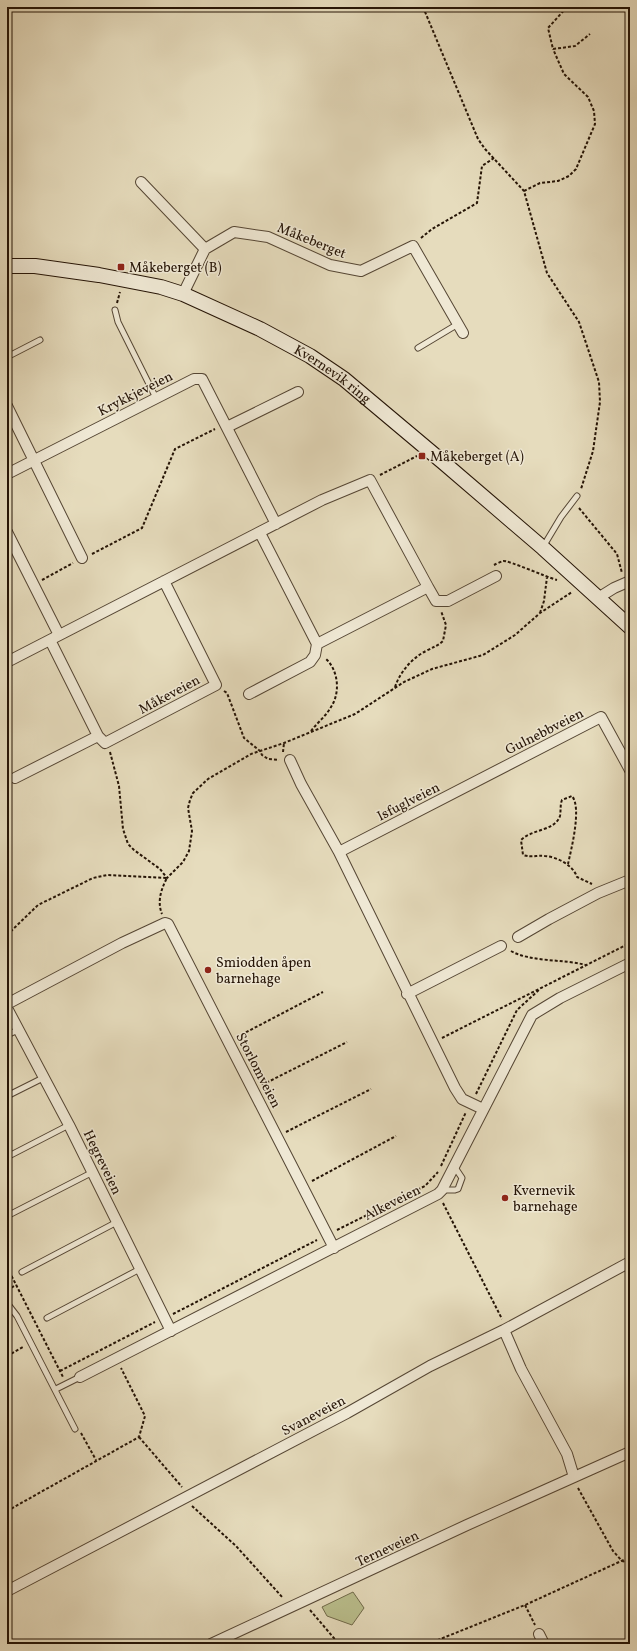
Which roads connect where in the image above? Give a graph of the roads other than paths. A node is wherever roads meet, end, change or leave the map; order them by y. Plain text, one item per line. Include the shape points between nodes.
1 (141, 182) dead end
2 (205, 249) junction
3 (7, 266) edge
4 (183, 294) junction
5 (115, 310) road end
6 (458, 324) junction
7 (463, 333) dead end
8 (40, 340) dead end
9 (418, 348) dead end
10 (7, 357) edge
11 (298, 392) dead end
12 (156, 398) junction
13 (7, 406) edge
14 (224, 426) junction
15 (35, 461) junction
16 (7, 474) edge
17 (577, 496) road end
18 (276, 524) junction
19 (7, 532) edge
20 (260, 533) junction
21 (543, 548) junction
22 (82, 558) road end
23 (496, 576) dead end
24 (164, 581) junction
25 (628, 581) edge
26 (428, 587) junction
27 (598, 598) junction
28 (630, 627) edge
29 (59, 635) junction
30 (50, 640) junction
31 (316, 648) junction
32 (7, 662) edge
33 (249, 694) dead end
34 (102, 740) junction
35 (287, 760) road end
36 (630, 770) edge
37 (490, 775) joint
38 (15, 778) dead end
39 (339, 852) junction
40 (630, 880) edge
41 (518, 937) dead end
42 (501, 946) road end
43 (630, 963) edge
44 (407, 994) junction
45 (7, 1004) edge
46 (7, 1008) edge
47 (18, 1030) junction
48 (7, 1035) edge
49 (43, 1078) junction
50 (7, 1096) edge
51 (483, 1109) junction
52 (70, 1125) junction
53 (7, 1157) edge
54 (454, 1166) junction
55 (93, 1172) junction
56 (440, 1192) junction
57 (7, 1216) edge
58 (117, 1222) junction
59 (334, 1248) junction
60 (630, 1262) edge
61 (140, 1269) junction
62 (22, 1272) dead end
63 (7, 1302) edge
64 (47, 1318) dead end
65 (504, 1330) junction
66 (171, 1331) junction
67 (80, 1377) joint
68 (56, 1389) junction
69 (75, 1429) road end
70 (630, 1452) edge
71 (574, 1477) junction
72 (7, 1591) edge
73 (539, 1634) road end
74 (212, 1644) edge
75 (544, 1644) edge

1 - 2 street
2 - 4 street
2 - 6 street, Måkeberget via 234,232 268,237 330,265 361,271 413,246
3 - 4 main road, Kvernevik ring via 35,266 99,275
4 - 21 main road, Kvernevik ring via 260,328 310,356 344,379
5 - 12 lane via 118,322
6 - 7 street
6 - 9 lane
8 - 10 lane
11 - 14 street
12 - 14 street, Krykkjeveien via 194,379 202,379
12 - 15 street, Krykkjeveien
13 - 15 street
14 - 18 street, Krykkjeveien
15 - 16 street, Krykkjeveien
15 - 22 street
17 - 21 lane
18 - 20 street
18 - 26 street via 322,500 370,480
19 - 29 street
20 - 24 street
20 - 31 street
21 - 27 main road, Kvernevik ring
23 - 26 street via 448,601 436,601
24 - 29 street
24 - 34 street, Måkeveien via 216,685
25 - 27 street
26 - 31 street
27 - 28 main road, Kvernevik ring
29 - 30 street
30 - 32 street
30 - 34 street
31 - 33 street via 310,662
34 - 38 street, Måkeveien
35 - 39 street
36 - 37 street, Gulnebbveien via 601,717
37 - 39 street, Isfuglveien
39 - 44 street
40 - 41 street via 598,893
42 - 44 street
43 - 51 street, Alkeveien via 532,1015
44 - 51 street via 462,1099
45 - 59 street, Storlomveien via 148,930 168,924
46 - 47 street, Hegreveien
47 - 48 lane
47 - 49 street, Hegreveien via 30,1047
49 - 50 lane
49 - 52 street, Hegreveien
51 - 54 street, Alkeveien
52 - 53 lane
52 - 55 street, Hegreveien
54 - 56 street, Alkeveien
54 - 56 lane via 462,1178 462,1183 455,1190
55 - 57 lane
55 - 58 street, Hegreveien
56 - 59 street, Alkeveien
58 - 61 street, Hegreveien
58 - 62 lane
59 - 66 street, Alkeveien
60 - 65 street, Svaneveien
61 - 64 lane
61 - 66 street, Hegreveien
63 - 68 lane
65 - 71 street via 521,1369 567,1454
65 - 72 street, Svaneveien via 430,1366 347,1413
66 - 67 street, Alkeveien
67 - 68 lane
68 - 69 lane
70 - 71 street, Terneveien
71 - 74 street, Terneveien
73 - 75 street

